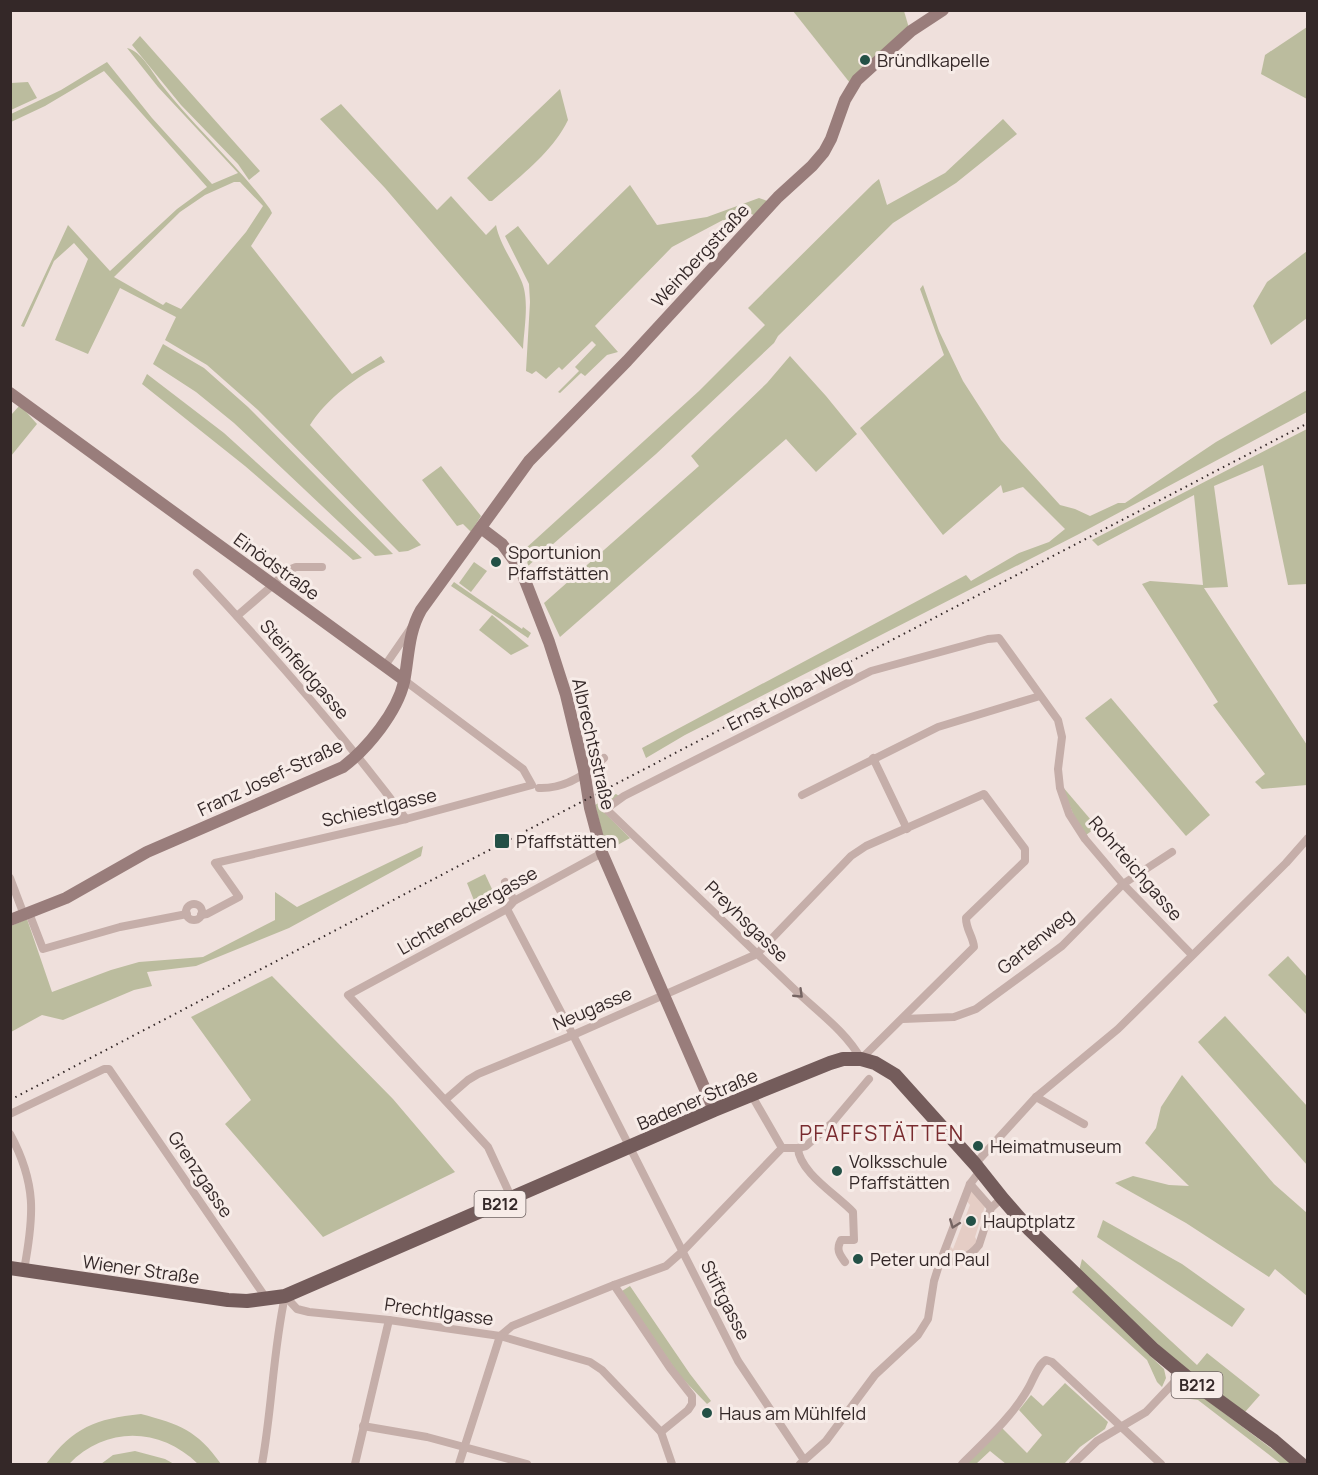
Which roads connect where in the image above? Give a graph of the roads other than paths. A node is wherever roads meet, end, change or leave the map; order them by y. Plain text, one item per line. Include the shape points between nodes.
1 (944, 10) edge
2 (10, 393) edge
3 (481, 528) junction
4 (322, 567) dead end
5 (197, 573) dead end
6 (273, 585) junction
7 (237, 616) junction
8 (413, 625) junction
9 (999, 638) joint
10 (384, 667) junction
11 (404, 680) junction
12 (1040, 696) junction
13 (358, 755) junction
14 (604, 758) dead end
15 (873, 758) junction
16 (523, 769) joint
17 (539, 788) dead end
18 (802, 795) dead end
19 (606, 809) joint
20 (406, 819) junction
21 (907, 829) junction
22 (1308, 838) edge
23 (1172, 852) dead end
24 (602, 853) junction
25 (10, 878) edge
26 (505, 882) dead end
27 (1123, 884) junction
28 (514, 902) junction
29 (507, 909) junction
30 (27, 914) junction
31 (10, 920) edge
32 (757, 954) junction
33 (1191, 955) junction
34 (663, 995) junction
35 (915, 1006) junction
36 (924, 1017) junction
37 (903, 1019) junction
38 (573, 1035) junction
39 (861, 1059) junction
40 (869, 1079) dead end
41 (752, 1096) junction
42 (1036, 1097) junction
43 (445, 1100) junction
44 (714, 1110) junction
45 (10, 1114) edge
46 (1084, 1124) dead end
47 (10, 1134) edge
48 (629, 1148) junction
49 (782, 1148) junction
50 (798, 1148) junction
51 (978, 1167) junction
52 (970, 1184) junction
53 (512, 1199) junction
54 (997, 1203) junction
55 (683, 1251) junction
56 (845, 1262) dead end
57 (939, 1265) junction
58 (17, 1269) edge
59 (614, 1285) junction
60 (285, 1296) junction
61 (266, 1298) junction
62 (389, 1320) junction
63 (500, 1336) junction
64 (1182, 1374) junction
65 (363, 1426) junction
66 (1123, 1427) junction
67 (661, 1432) junction
68 (464, 1447) junction
69 (802, 1462) edge
70 (262, 1464) edge
71 (355, 1464) edge
72 (459, 1464) edge
73 (527, 1464) edge
74 (672, 1464) edge
75 (962, 1464) edge
76 (1073, 1464) edge
77 (1161, 1464) edge
78 (1301, 1464) edge

1 - 3 main road, Weinbergstraße via 911,31 857,80 824,152 548,441
2 - 6 main road, Einödstraße
3 - 8 main road, Franz Josef-Straße
3 - 24 main road, Albrechtsstraße via 502,544 520,570 549,642 566,694
4 - 6 street via 296,567 286,571
5 - 7 street, Steinfeldgasse
6 - 7 street
6 - 10 main road, Einödstraße
7 - 13 street, Steinfeldgasse
8 - 10 street
8 - 11 main road, Franz Josef-Straße
9 - 12 street, Rohrteichgasse
9 - 19 street, Ernst Kolba-Weg via 871,671 624,796
10 - 11 main road, Einödstraße
11 - 13 main road, Franz Josef-Straße via 397,702
11 - 16 street, Einödstraße
12 - 15 street via 938,727
12 - 27 street, Rohrteichgasse via 1058,720 1062,738 1060,788 1069,814
13 - 20 street, Steinfeldgasse
13 - 30 main road, Franz Josef-Straße via 343,767 147,852 66,898
14 - 17 street via 590,771 560,786
15 - 18 street
15 - 21 street
16 - 20 street, Schiestlgasse via 532,784
19 - 32 street, Preyhsgasse
20 - 30 street, Schiestlgasse via 215,863 239,897 195,920 187,914 120,927 43,949
21 - 32 street via 850,856
21 - 35 street via 984,794 1025,849 1025,861 966,918 974,947
22 - 33 street
23 - 27 street, Gartenweg
24 - 28 street, Lichteneckergasse
24 - 34 main road, Albrechtsstraße
25 - 30 street
26 - 28 street
27 - 33 street, Rohrteichgasse
27 - 36 street, Gartenweg via 1062,946 976,1009 954,1017
28 - 29 street, Lichteneckergasse
29 - 38 street, Stiftgasse
29 - 43 street, Lichteneckergasse via 348,995
30 - 31 main road, Franz Josef-Straße
32 - 34 street, Neugasse
32 -> 39 street, Preyhsgasse via 839,1029
33 - 42 street via 1118,1029
34 - 38 street, Neugasse
34 - 44 main road, Albrechtsstraße
35 - 36 street
35 - 37 street
36 - 37 street, Gartenweg
37 - 39 street
38 - 43 street, Neugasse via 478,1074
38 - 48 street, Stiftgasse
39 - 41 main road, Badener Straße / B212 via 830,1063
39 - 51 main road, B212 via 895,1075
40 - 50 street via 832,1123 806,1146
41 - 44 main road, Badener Straße / B212
41 - 49 street
42 - 46 street
42 - 51 street
43 - 53 street via 488,1147
44 - 48 main road, Badener Straße / B212
45 - 61 street, Grenzgasse via 109,1069
47 - 58 street via 23,1157 31,1189 31,1231
48 - 53 main road, Badener Straße / B212
48 - 55 street, Stiftgasse
49 - 50 street
49 - 55 street, Prechtlgasse
50 - 56 street via 798,1157 812,1174 853,1212 854,1240 841,1240 838,1247
51 - 52 street
51 - 54 main road, B212
52 - 54 street
52 -> 57 street
53 - 60 main road, Badener Straße / B212
54 - 57 street via 975,1250 966,1258
54 - 64 main road, B212
55 - 59 street, Prechtlgasse via 666,1266
55 - 69 street, Stiftgasse via 738,1361
57 - 69 street via 928,1319 918,1335 875,1376 826,1441
58 - 61 main road, Wiener Straße / B212 via 228,1300
59 - 63 street, Prechtlgasse via 512,1326
59 - 67 street via 692,1396 688,1410
60 - 61 main road, Badener Straße / B212
60 - 62 street, Prechtlgasse via 297,1309 309,1312
60 - 70 street
62 - 63 street, Prechtlgasse
62 - 65 street
63 - 67 street via 590,1362
63 - 68 street
64 - 66 street via 1146,1412
64 - 78 main road, B212
65 - 68 street
65 - 71 street
66 - 75 street via 1047,1360 1013,1409
66 - 76 street via 1097,1441
66 - 77 street
67 - 74 street
68 - 72 street
68 - 73 street

